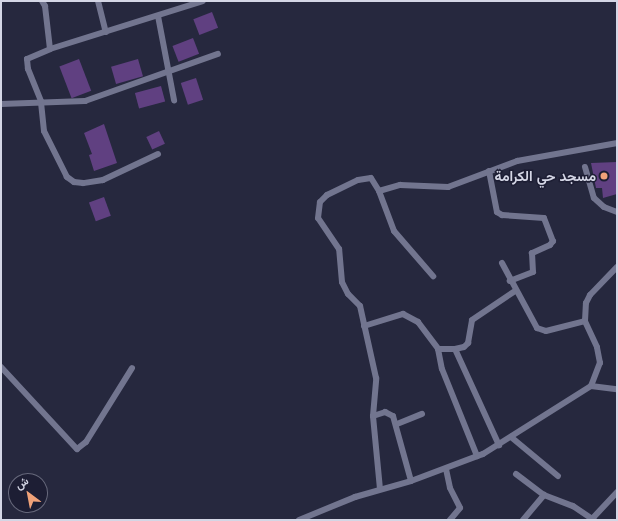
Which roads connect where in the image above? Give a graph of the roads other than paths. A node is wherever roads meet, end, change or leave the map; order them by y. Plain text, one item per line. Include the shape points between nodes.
1 (42, 1) edge
2 (98, 1) edge
3 (203, 1) edge
4 (158, 16) junction
5 (106, 32) junction
6 (50, 49) junction
7 (218, 54) dead end
8 (169, 73) junction
9 (174, 100) dead end
10 (41, 101) junction
11 (1, 104) edge
12 (617, 143) edge
13 (158, 154) dead end
14 (585, 168) dead end
15 (489, 171) junction
16 (379, 191) junction
17 (617, 212) edge
18 (502, 263) dead end
19 (617, 267) edge
20 (433, 276) dead end
21 (510, 282) junction
22 (515, 290) junction
23 (585, 322) junction
24 (364, 326) junction
25 (455, 348) junction
26 (438, 349) junction
27 (1, 367) edge
28 (132, 368) dead end
29 (591, 386) junction
30 (617, 389) edge
31 (422, 414) dead end
32 (374, 416) junction
33 (397, 424) junction
34 (511, 437) junction
35 (500, 445) junction
36 (477, 456) junction
37 (446, 469) junction
38 (516, 474) dead end
39 (558, 476) dead end
40 (411, 481) junction
41 (380, 489) junction
42 (617, 492) edge
43 (544, 495) junction
44 (593, 519) edge
45 (299, 520) edge
46 (450, 520) edge
47 (523, 520) edge

1 - 6 street via 45,6
2 - 5 street
3 - 4 street
4 - 5 street
4 - 8 street
5 - 6 street
6 - 10 street via 27,59 28,69
7 - 8 street
8 - 9 street
8 - 10 street via 85,101
10 - 11 street
10 - 13 street via 44,131 48,142 63,172 74,182 103,180
12 - 15 street via 517,161
14 - 17 street via 594,198 604,207
15 - 16 street via 448,187 400,185
15 - 21 street via 497,212 502,215 544,218 553,241 550,245 532,252 533,272
16 - 20 street via 394,231
16 - 24 street via 371,178 358,180 327,195 318,209 320,223 340,249 342,282 348,294 360,306
18 - 21 street
19 - 23 street via 590,295 586,303
21 - 22 street
22 - 23 street via 532,323 541,330
22 - 25 street via 477,316 470,324 468,343 464,347
23 - 29 street via 599,354 600,363
24 - 26 street via 396,314 410,315
24 - 32 street via 377,386
25 - 26 street
25 - 35 street
26 - 36 street via 442,369
27 - 28 street via 77,449 86,442
29 - 30 street
29 - 34 street
31 - 33 street
32 - 33 street via 390,414
32 - 41 street
33 - 40 street
34 - 35 street
34 - 39 street
35 - 36 street
36 - 37 street
37 - 40 street
37 - 46 street via 450,488 460,508
38 - 43 street
40 - 41 street
41 - 45 street
42 - 44 street
43 - 44 street via 573,506
43 - 47 street

